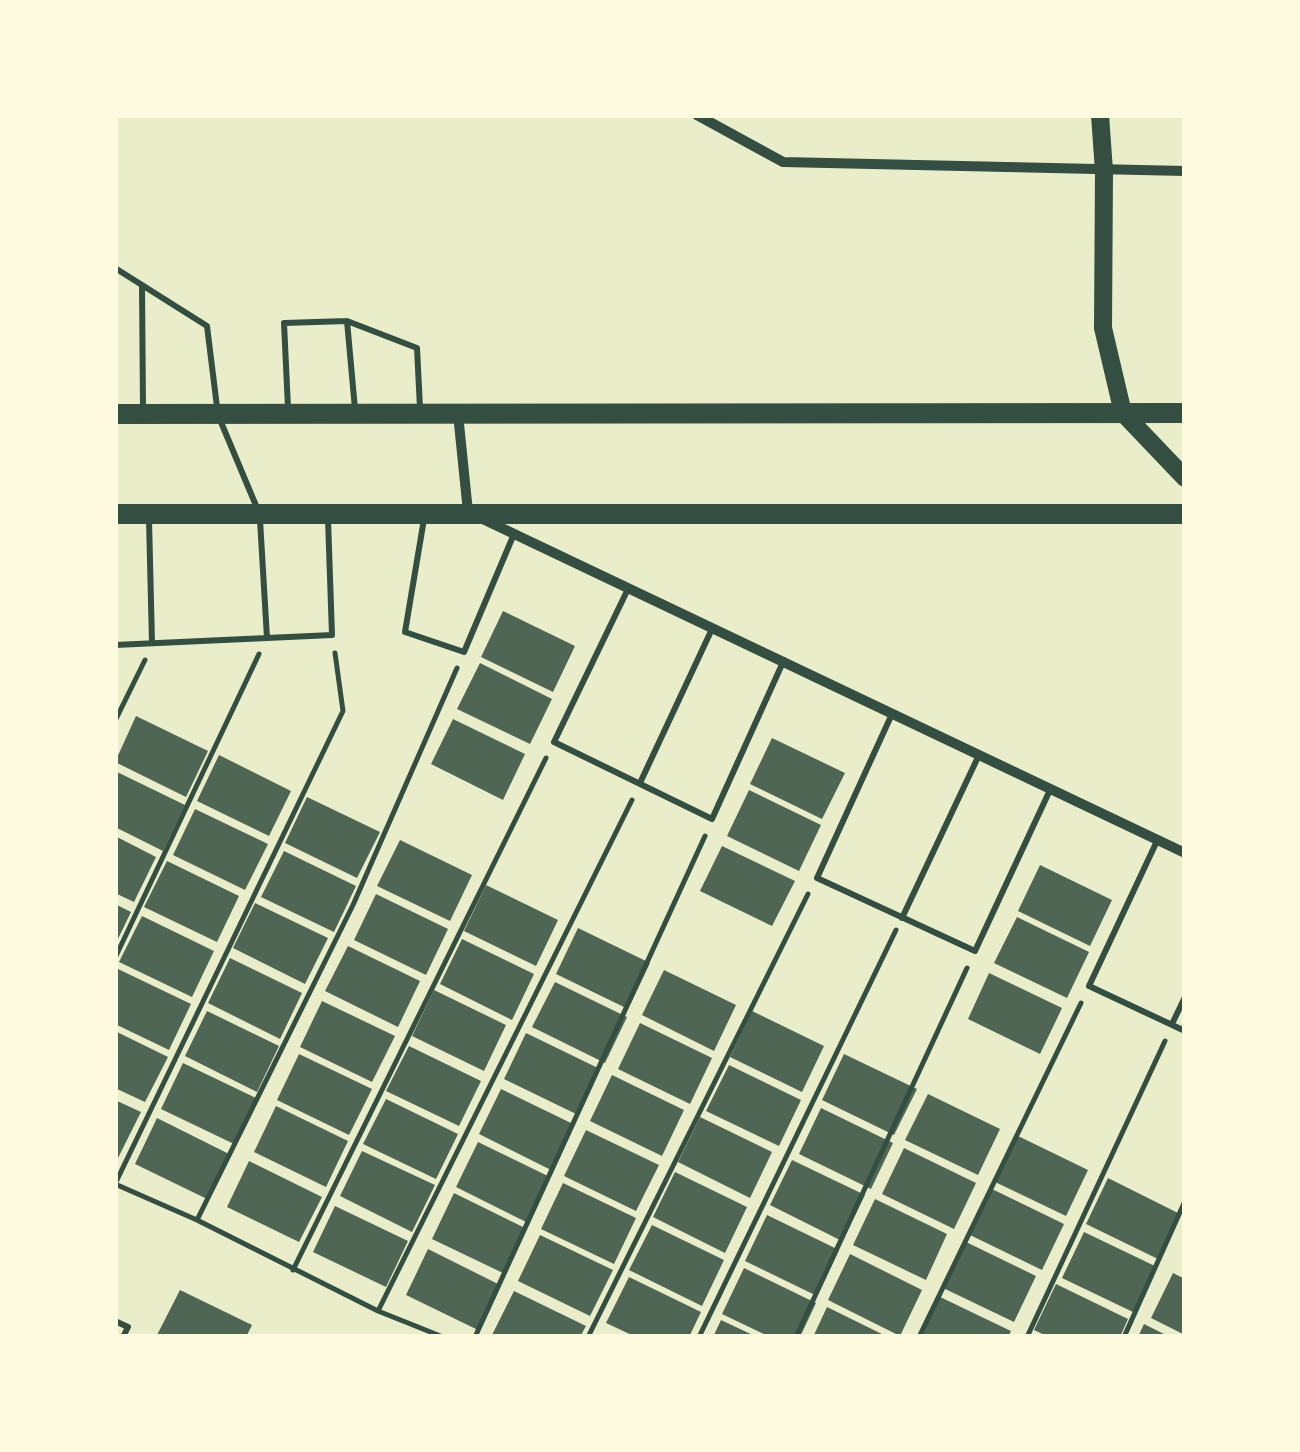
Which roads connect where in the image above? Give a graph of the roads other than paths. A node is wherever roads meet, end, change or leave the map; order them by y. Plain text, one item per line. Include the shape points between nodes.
1 (698, 115) edge
2 (1100, 115) edge
3 (1185, 171) edge
4 (1104, 172) junction
5 (115, 268) edge
6 (142, 284) junction
7 (347, 321) junction
8 (1185, 412) edge
9 (1123, 413) junction
10 (115, 414) edge
11 (144, 414) junction
12 (218, 414) junction
13 (288, 414) junction
14 (356, 414) junction
15 (420, 414) junction
16 (458, 414) junction
17 (1185, 478) edge
18 (425, 512) junction
19 (468, 512) junction
20 (115, 514) edge
21 (149, 514) junction
22 (328, 514) junction
23 (1185, 514) edge
24 (260, 515) junction
25 (514, 534) junction
26 (628, 588) junction
27 (712, 628) junction
28 (267, 638) junction
29 (152, 643) junction
30 (115, 645) edge
31 (784, 660) junction
32 (892, 713) junction
33 (980, 754) junction
34 (640, 784) junction
35 (1050, 790) junction
36 (1157, 841) junction
37 (1185, 853) edge
38 (902, 918) junction
39 (1185, 997) edge
40 (1172, 1024) junction
41 (1185, 1031) edge
42 (115, 1321) edge
43 (123, 1337) edge

1 - 4 street via 783,162
2 - 4 street
3 - 4 street
4 - 9 street via 1103,328
5 - 6 lane
6 - 11 lane
6 - 12 lane via 207,326
7 - 13 lane via 284,323
7 - 14 lane
7 - 15 lane via 417,348
8 - 9 main road
9 - 16 main road
9 - 17 street
10 - 11 main road
11 - 12 main road
12 - 13 main road
12 - 24 lane
13 - 14 main road
14 - 15 main road
15 - 16 main road
16 - 19 street
18 - 19 main road
18 - 22 main road
18 - 25 lane via 406,632 464,652
19 - 23 main road
19 - 25 street
20 - 21 main road
21 - 24 main road
21 - 29 lane
22 - 24 main road
22 - 28 lane via 332,635
24 - 28 lane
25 - 26 street
26 - 27 street
26 - 34 lane via 554,742
27 - 31 street
27 - 34 lane
28 - 29 lane
29 - 30 lane
31 - 32 street
31 - 34 lane via 712,819
32 - 33 street
32 - 38 lane via 816,878
33 - 35 street
33 - 38 lane
35 - 36 street
35 - 38 lane via 975,951
36 - 37 street
36 - 40 lane via 1089,986
39 - 40 lane
40 - 41 lane
42 - 43 lane via 128,1327

